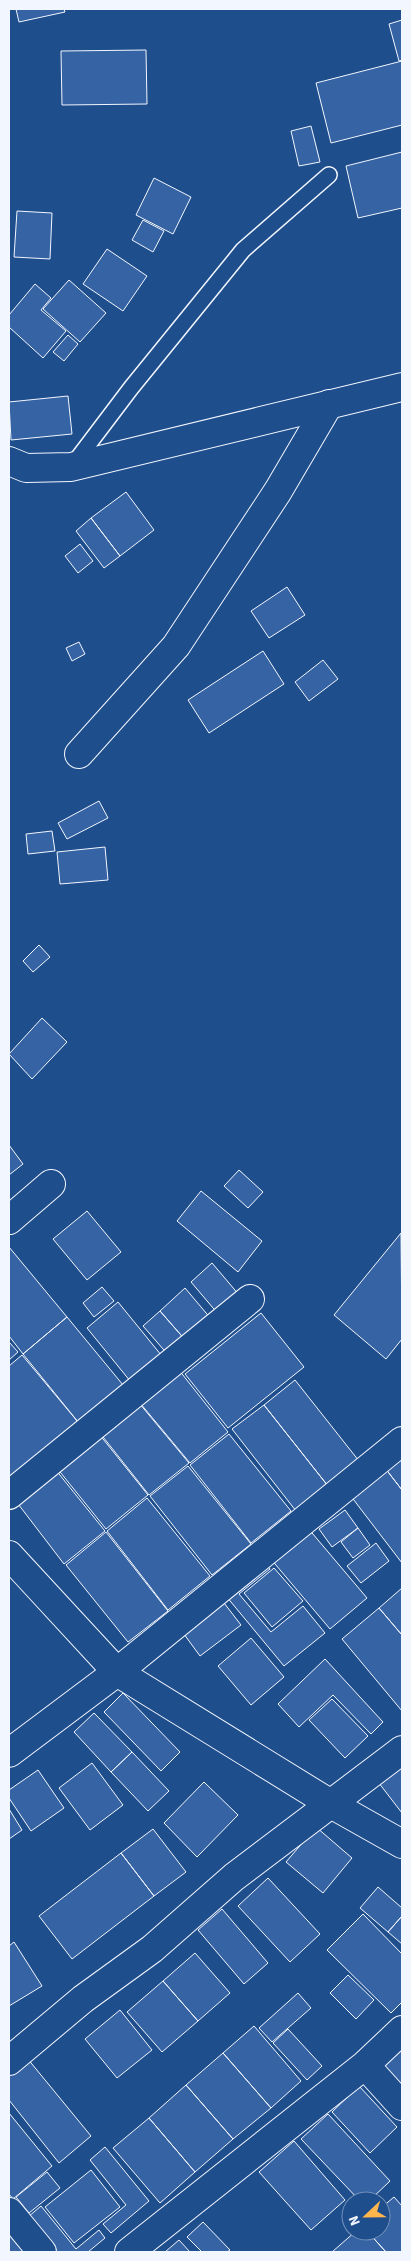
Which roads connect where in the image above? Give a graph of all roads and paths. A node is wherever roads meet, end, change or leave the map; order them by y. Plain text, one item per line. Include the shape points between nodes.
1 (328, 175) dead end
2 (402, 388) edge
3 (329, 404) junction
4 (9, 461) edge
5 (72, 468) junction
6 (79, 754) dead end
7 (51, 1184) dead end
8 (9, 1220) edge
9 (250, 1299) dead end
10 (402, 1441) edge
11 (9, 1495) edge
12 (9, 1555) edge
13 (117, 1672) junction
14 (402, 1750) edge
15 (9, 1753) edge
16 (330, 1804) junction
17 (402, 1844) edge
18 (402, 2030) edge
19 (9, 2060) edge
20 (365, 2065) junction
21 (402, 2106) edge
22 (9, 2212) edge
23 (42, 2252) edge
24 (129, 2252) edge

1 - 5 lane via 243,250 131,388
2 - 3 street
3 - 5 street
3 - 6 street via 278,491 176,646
4 - 5 street via 26,468
7 - 8 street
9 - 11 street
10 - 13 street
12 - 13 street
13 - 15 street
13 - 16 street
14 - 16 street
16 - 17 street
16 - 19 street via 234,1877 152,1949 83,1999
18 - 20 street
20 - 21 street
20 - 24 street
22 - 23 street

